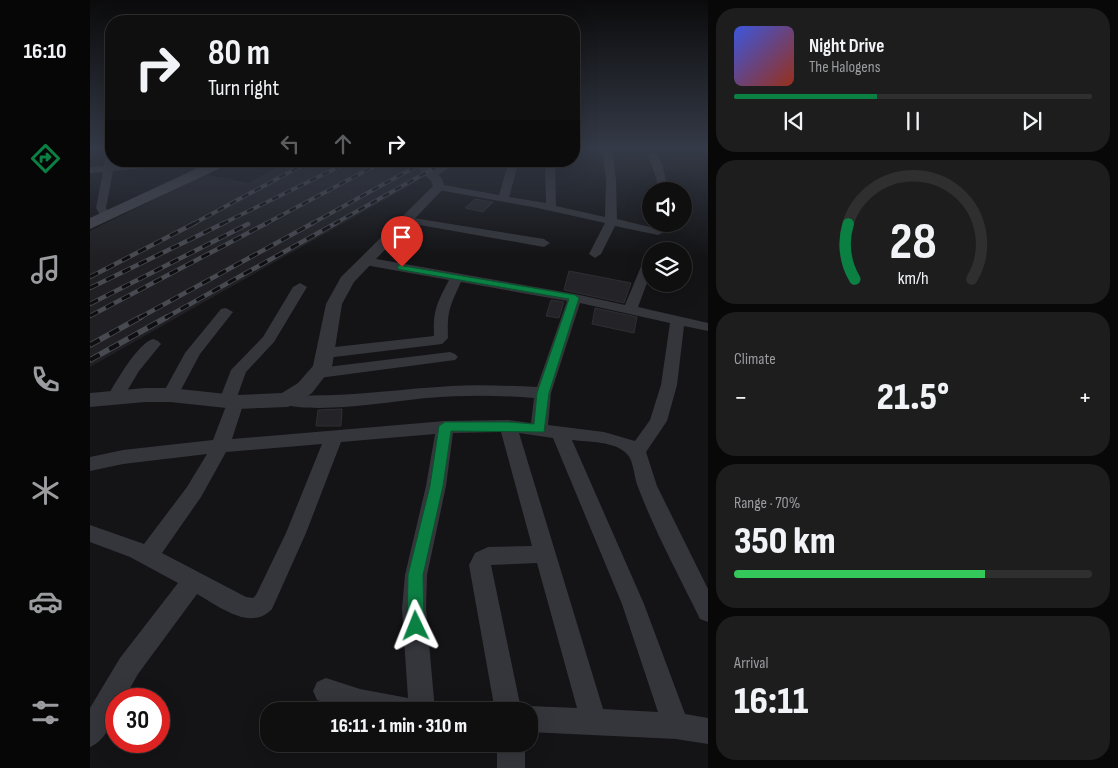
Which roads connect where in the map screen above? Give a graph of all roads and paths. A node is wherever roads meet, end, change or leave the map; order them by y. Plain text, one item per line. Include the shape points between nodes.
1 (105, 184) edge
2 (175, 184) edge
3 (434, 184) edge
4 (447, 184) edge
5 (507, 184) edge
6 (550, 184) edge
7 (611, 184) edge
8 (503, 198) junction
9 (551, 209) junction
10 (106, 216) junction
11 (407, 220) junction
12 (611, 222) junction
13 (90, 224) edge
14 (642, 226) edge
15 (544, 243) dead end
16 (595, 254) dead end
17 (365, 261) junction
18 (457, 277) junction
19 (642, 279) edge
20 (300, 287) dead end
21 (575, 298) junction
22 (630, 309) junction
23 (226, 312) dead end
24 (676, 321) junction
25 (708, 327) edge
26 (153, 344) dead end
27 (326, 353) junction
28 (450, 357) dead end
29 (319, 373) junction
30 (543, 393) junction
31 (170, 395) junction
32 (114, 397) junction
33 (90, 400) edge
34 (287, 400) junction
35 (232, 401) junction
36 (445, 426) junction
37 (508, 426) junction
38 (549, 430) junction
39 (334, 437) junction
40 (220, 446) junction
41 (637, 452) junction
42 (90, 464) edge
43 (90, 533) edge
44 (546, 554) junction
45 (148, 556) junction
46 (194, 580) junction
47 (708, 612) edge
48 (326, 691) dead end
49 (360, 702) edge
50 (421, 702) edge
51 (506, 702) edge
52 (538, 719) edge
53 (594, 722) junction
54 (676, 726) junction
55 (708, 731) edge
56 (90, 734) edge
57 (511, 752) edge
58 (511, 768) edge

1 - 10 street via 100,208
2 - 10 main road
3 - 11 street
4 - 8 street
5 - 8 street
6 - 9 street
7 - 12 street
8 - 9 street
9 - 12 street
10 - 13 main road
11 - 15 street
11 - 17 street
12 - 14 street
12 - 16 street
17 - 18 street
17 - 27 street via 347,280 334,304
18 - 21 street
18 - 27 street via 442,307 441,338 437,341
19 - 22 street
20 - 35 street via 268,339 239,370
21 - 22 street
21 - 30 street
22 - 24 street
23 - 31 street via 193,353
24 - 25 street
24 - 41 street via 669,385 658,421
26 - 32 street
27 - 29 street
28 - 29 street
29 - 34 street
30 - 34 street via 476,390 350,401
30 - 38 street
31 - 32 street
31 - 35 street
32 - 33 street
34 - 35 street
35 - 40 street
36 - 37 street
36 - 39 street
36 - 50 street via 436,486 416,575 414,609
37 - 38 street
37 - 44 street
38 - 41 street via 604,438 626,444
38 - 54 street via 633,604
39 - 40 street
39 - 46 street via 296,533 261,606 257,609 244,607
40 - 42 street
40 - 45 street via 184,507
41 - 47 street via 647,486
43 - 45 street
44 - 51 street via 488,556 480,565
44 - 53 street
45 - 46 street
46 - 56 street via 129,666
48 - 49 street
52 - 53 street
53 - 54 street
54 - 55 street
57 - 58 street

